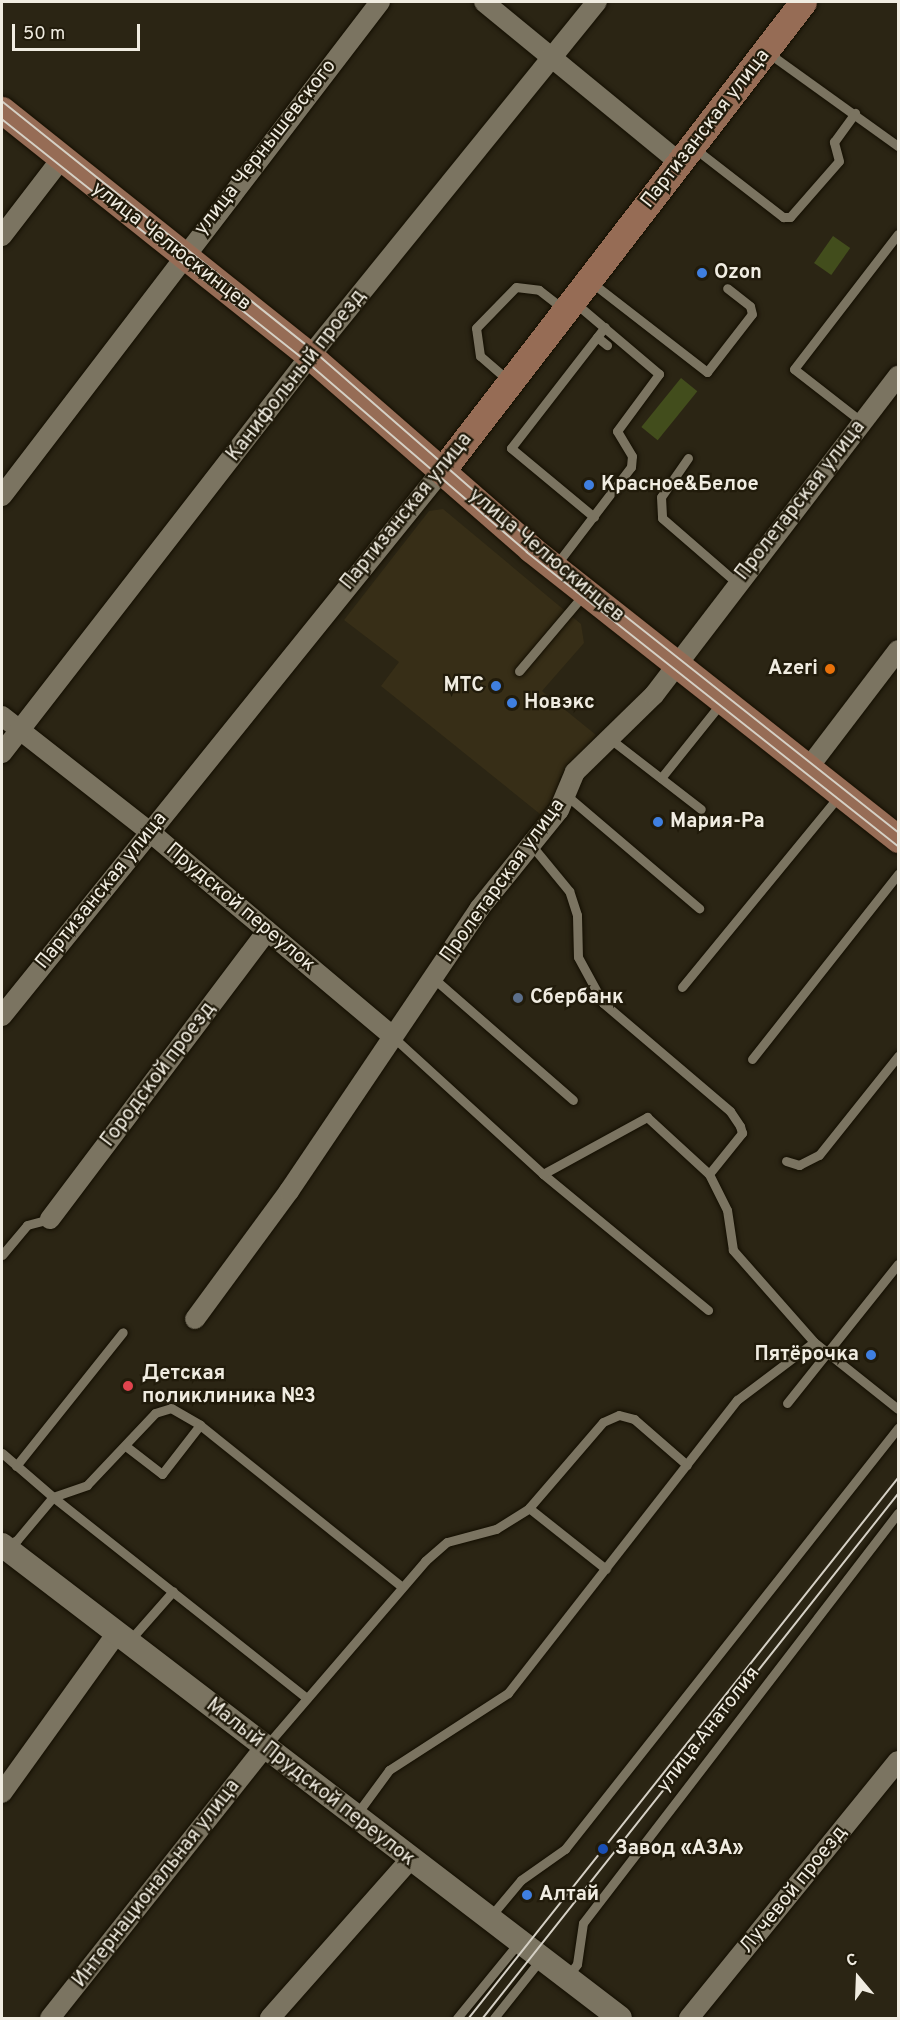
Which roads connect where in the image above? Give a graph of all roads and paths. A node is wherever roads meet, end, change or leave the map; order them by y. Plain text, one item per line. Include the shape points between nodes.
1 (380, 2) edge
2 (484, 2) edge
3 (597, 2) edge
4 (803, 2) edge
5 (765, 51) junction
6 (552, 56) junction
7 (2, 111) edge
8 (855, 113) junction
9 (898, 146) edge
10 (686, 155) junction
11 (61, 159) junction
12 (898, 234) edge
13 (2, 236) edge
14 (182, 257) junction
15 (727, 288) dead end
16 (576, 297) junction
17 (605, 327) junction
18 (597, 337) junction
19 (607, 345) dead end
20 (310, 356) junction
21 (898, 376) edge
22 (511, 382) junction
23 (862, 422) junction
24 (688, 458) dead end
25 (444, 468) junction
26 (2, 496) edge
27 (594, 517) junction
28 (555, 567) junction
29 (737, 583) junction
30 (586, 592) junction
31 (898, 650) edge
32 (678, 665) junction
33 (519, 671) dead end
34 (723, 700) junction
35 (2, 716) edge
36 (20, 731) junction
37 (609, 738) junction
38 (2, 753) edge
39 (808, 767) junction
40 (661, 778) junction
41 (841, 793) junction
42 (566, 795) junction
43 (701, 809) dead end
44 (150, 832) junction
45 (898, 839) edge
46 (532, 846) junction
47 (898, 874) edge
48 (699, 908) dead end
49 (267, 932) junction
50 (432, 977) junction
51 (682, 987) dead end
52 (2, 1016) edge
53 (392, 1036) junction
54 (898, 1056) edge
55 (752, 1059) dead end
56 (573, 1100) dead end
57 (786, 1161) dead end
58 (543, 1174) junction
59 (709, 1174) junction
60 (50, 1219) joint
61 (2, 1255) edge
62 (898, 1264) edge
63 (708, 1310) dead end
64 (195, 1319) dead end
65 (123, 1332) dead end
66 (814, 1342) junction
67 (827, 1353) junction
68 (787, 1403) dead end
69 (898, 1408) edge
70 (200, 1425) junction
71 (898, 1428) edge
72 (127, 1447) junction
73 (2, 1453) edge
74 (687, 1465) junction
75 (16, 1466) junction
76 (53, 1497) junction
77 (529, 1508) junction
78 (898, 1513) edge
79 (2, 1546) edge
80 (606, 1569) junction
81 (402, 1587) junction
82 (173, 1591) junction
83 (123, 1637) junction
84 (307, 1698) junction
85 (263, 1749) junction
86 (898, 1761) edge
87 (2, 1793) edge
88 (353, 1819) junction
89 (410, 1861) junction
90 (489, 1919) junction
91 (520, 1941) junction
92 (542, 1957) junction
93 (567, 1977) junction
94 (607, 2015) edge
95 (50, 2019) edge
96 (270, 2019) edge
97 (457, 2019) edge
98 (494, 2019) edge
99 (689, 2019) edge

1 - 14 street, улица Чернышевского
2 - 6 street
3 - 6 street, Канифольный проезд
4 - 5 main road, Партизанская улица
5 - 8 lane
5 - 10 main road, Партизанская улица
6 - 10 street
6 - 20 street, Канифольный проезд
7 - 11 main road, улица Челюскинцев
8 - 9 lane
8 - 10 lane via 833,143 839,161 790,217 783,217
10 - 16 main road, Партизанская улица
11 - 13 street
11 - 14 main road, улица Челюскинцев
12 - 23 lane via 794,369
14 - 20 main road, улица Челюскинцев
14 - 26 street, улица Чернышевского
15 - 16 lane via 750,306 752,314 707,372
16 - 17 lane
16 - 22 main road, Партизанская улица
16 - 22 lane via 516,287 476,328 480,356
17 - 18 lane
17 - 27 lane via 659,374 618,427 618,439 632,464
18 - 19 lane
18 - 27 lane via 511,448
20 - 25 main road, улица Челюскинцев
20 - 36 street, Канифольный проезд
21 - 23 street, Пролетарская улица
22 - 25 main road, Партизанская улица
23 - 29 street, Пролетарская улица
24 - 29 lane via 661,497 662,518
25 - 28 main road, улица Челюскинцев
25 - 44 street, Партизанская улица
27 - 28 lane
28 - 30 main road, улица Челюскинцев
29 - 32 street, Пролетарская улица
30 - 32 main road, улица Челюскинцев
30 - 33 lane
31 - 39 street
32 - 34 main road, улица Челюскинцев
32 - 37 street, Пролетарская улица
34 - 39 main road, улица Челюскинцев
34 - 40 lane
35 - 36 street, Прудской переулок
36 - 38 street, Канифольный проезд
36 - 44 street, Прудской переулок
37 - 40 lane
37 - 42 street, Пролетарская улица via 575,772
39 - 41 main road, улица Челюскинцев
40 - 43 lane
41 - 45 main road, улица Челюскинцев
41 - 51 lane
42 - 46 street, Пролетарская улица
42 - 48 lane
44 - 49 street, Прудской переулок
44 - 52 street, Партизанская улица
46 - 50 street, Пролетарская улица
46 - 59 lane via 569,891 577,915 578,957 603,1004 730,1111 740,1126 742,1133
47 - 55 lane
49 - 53 street, Прудской переулок
49 - 60 street, Городской проезд
50 - 53 street, Пролетарская улица
50 - 56 lane
53 - 58 lane
53 - 64 street, Пролетарская улица via 289,1191
54 - 57 lane via 819,1155 799,1165
58 - 59 lane via 647,1117
58 - 63 lane
59 - 66 lane via 727,1210 733,1250
60 - 61 lane via 27,1224
62 - 67 lane
65 - 75 lane
66 - 67 lane
66 - 74 lane via 737,1400
67 - 68 lane
67 - 69 lane
70 - 72 lane via 171,1408 155,1413
70 - 72 lane via 162,1474
70 - 81 lane
71 - 90 lane via 565,1849 521,1880
72 - 76 lane via 87,1485
73 - 75 lane
74 - 77 lane via 634,1419 619,1415 603,1422
74 - 80 lane
75 - 76 lane
76 - 79 lane via 17,1540
76 - 82 lane
77 - 80 lane
77 - 81 lane via 496,1529 447,1542
78 - 93 lane, улица Анатолия via 583,1923 577,1964
79 - 83 street, Малый Прудской переулок
80 - 88 lane via 508,1693 389,1770
81 - 84 lane
82 - 83 lane
82 - 84 lane
83 - 85 street, Малый Прудской переулок
83 - 87 street
84 - 85 lane
85 - 88 street, Малый Прудской переулок
85 - 95 street, Интернациональная улица
86 - 99 street, Лучевой проезд
88 - 89 street, Малый Прудской переулок
89 - 90 street, Малый Прудской переулок
89 - 96 street
90 - 91 street, Малый Прудской переулок
91 - 92 street, Малый Прудской переулок
91 - 97 lane
92 - 93 street, Малый Прудской переулок
92 - 98 lane
93 - 94 street, Малый Прудской переулок

